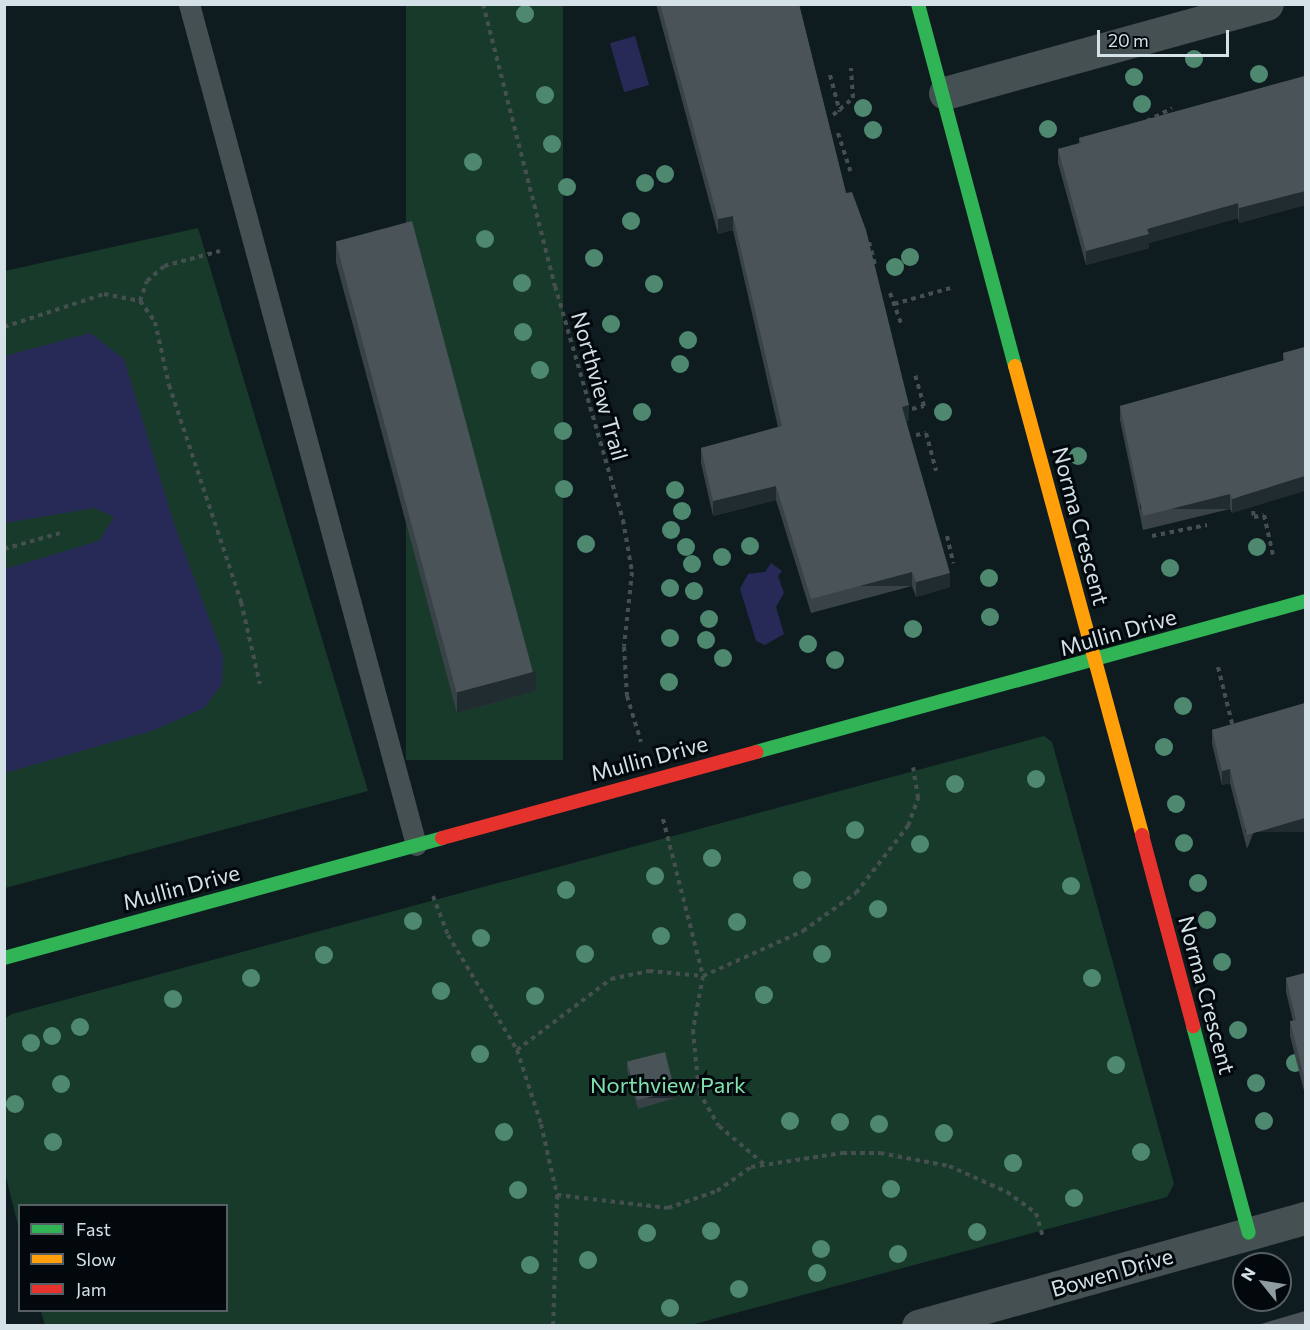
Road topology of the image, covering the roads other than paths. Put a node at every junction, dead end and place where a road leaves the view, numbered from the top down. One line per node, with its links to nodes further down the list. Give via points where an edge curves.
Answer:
1 (189, 4): 7 (lane)
2 (918, 4): 4 (street, Norma Crescent)
3 (1267, 4): 4 (street)
4 (945, 93): 6 (street, Norma Crescent)
5 (1305, 601): 6 (street, Mullin Drive)
6 (1095, 660): 7 (street, Mullin Drive); 10 (street, Norma Crescent)
7 (416, 845): 8 (street, Mullin Drive)
8 (4, 958)
9 (1305, 1218): 10 (street, Bowen Drive)
10 (1249, 1233): 11 (street, Bowen Drive)
11 (918, 1326)

